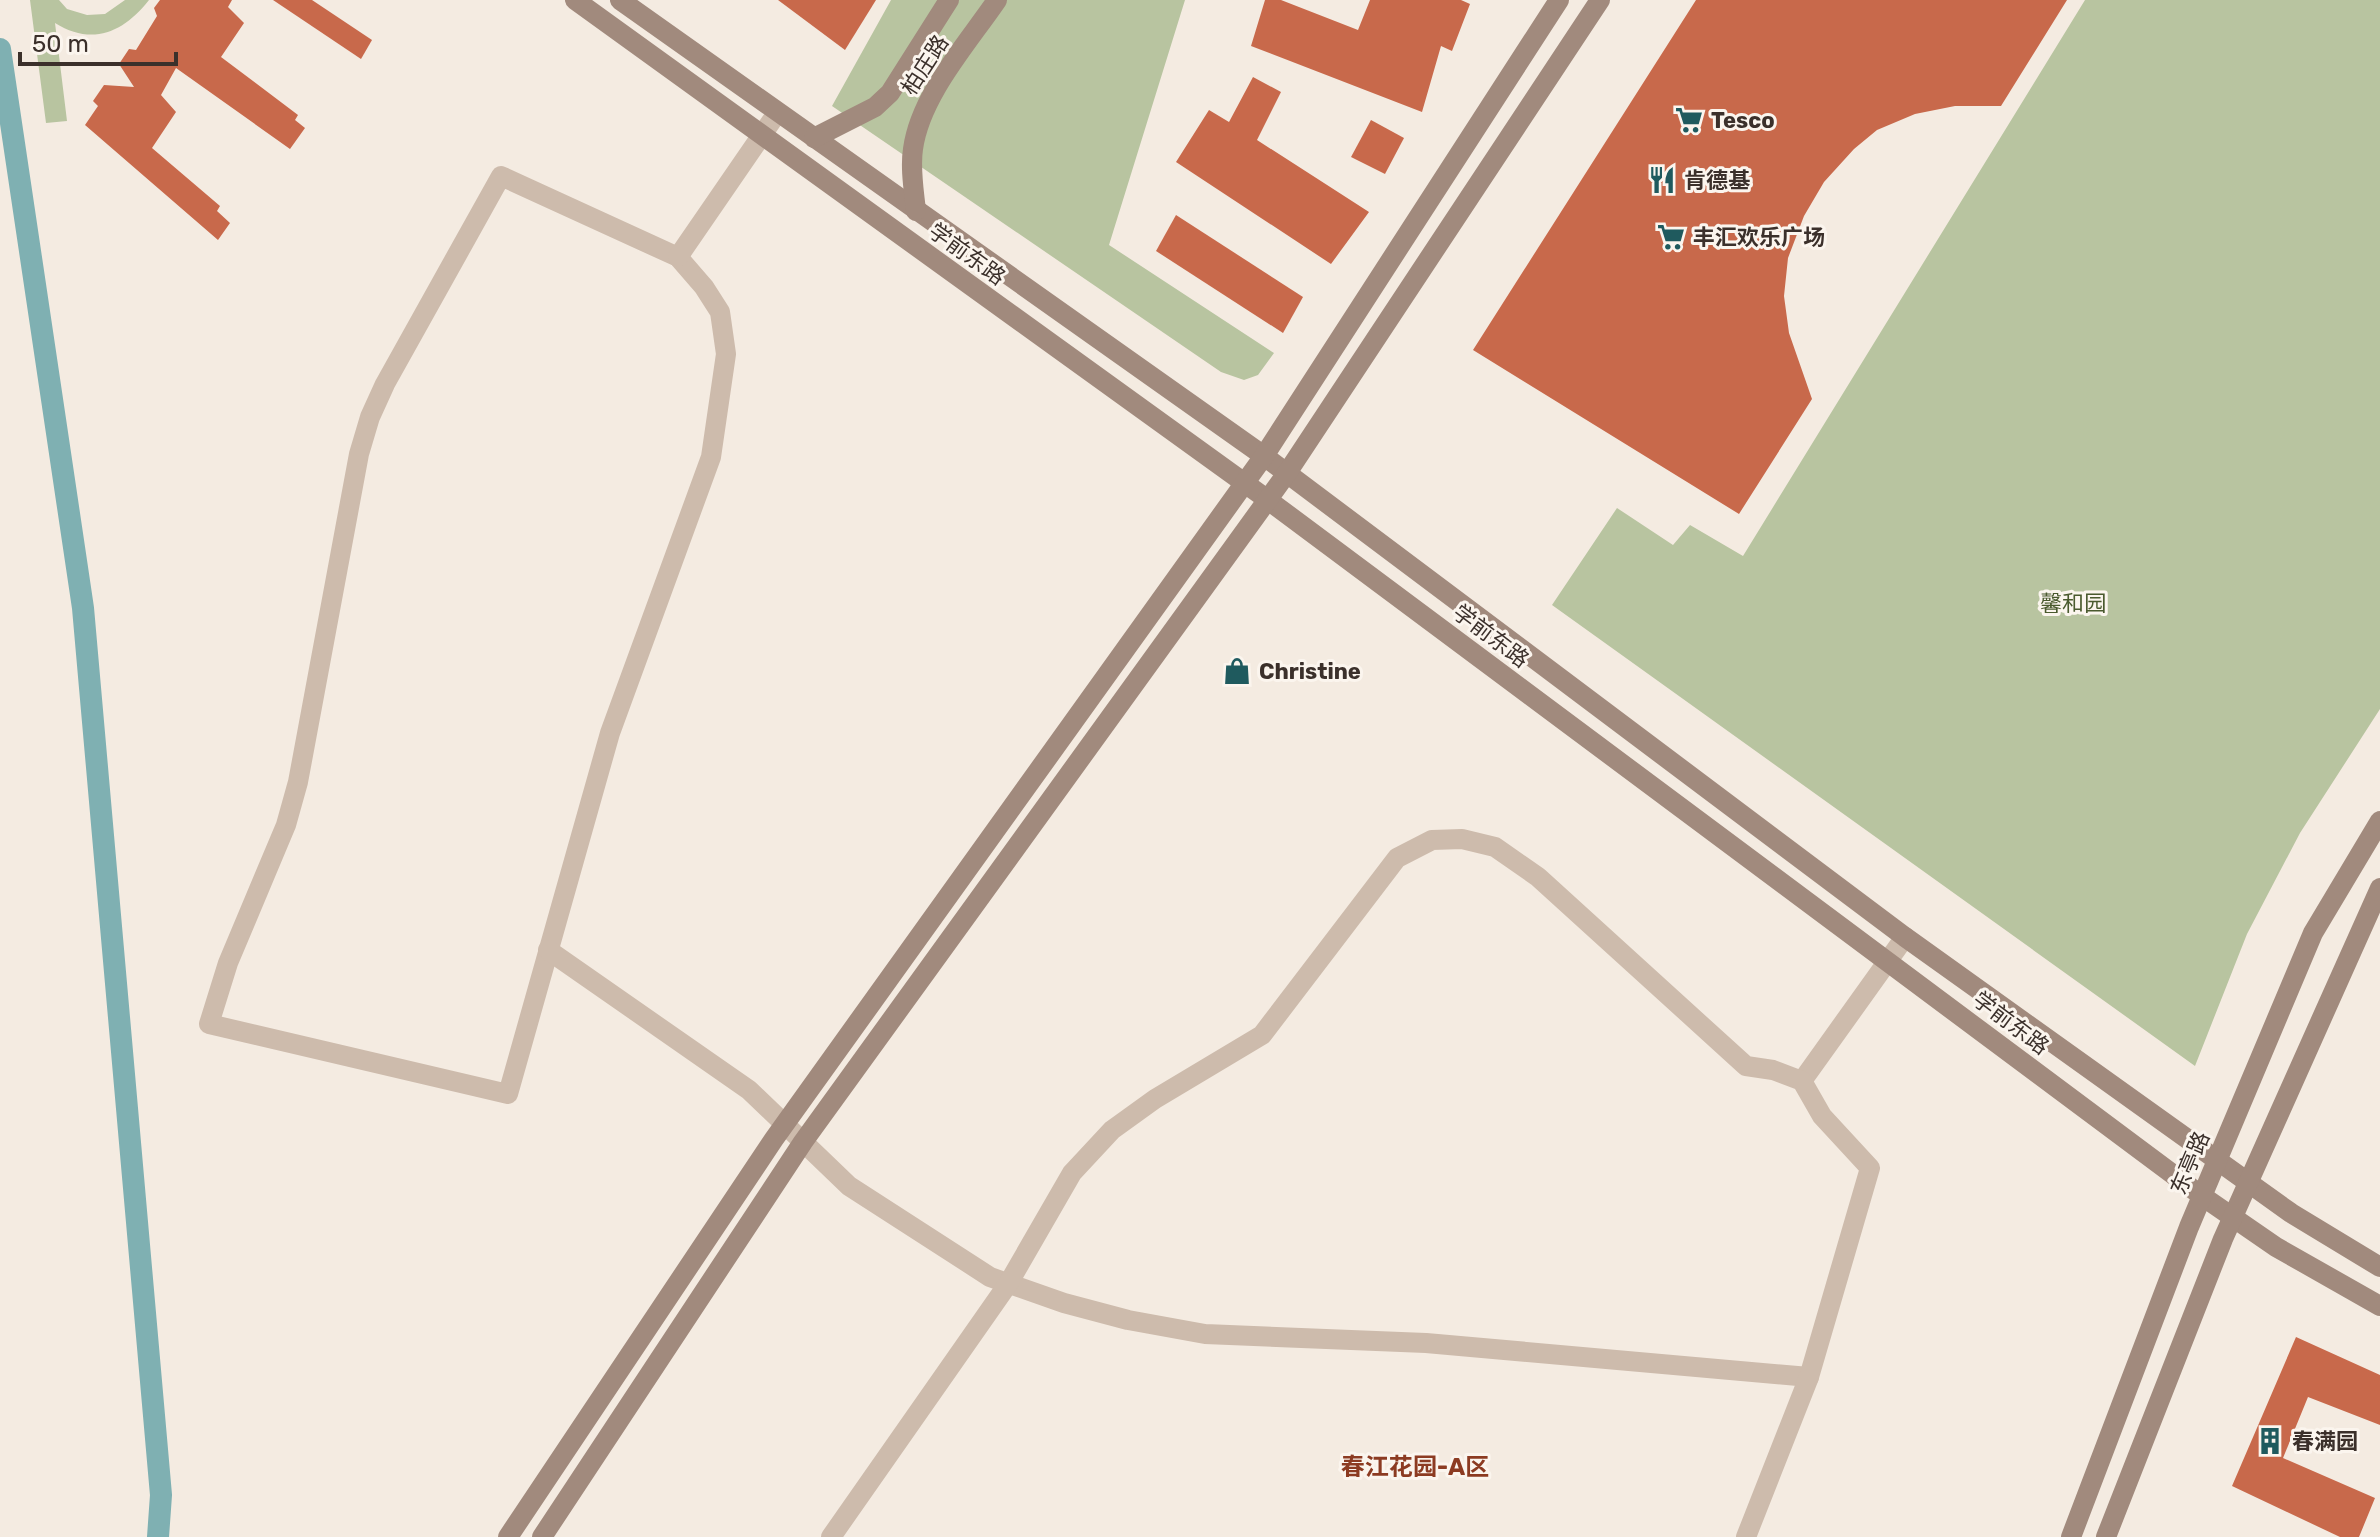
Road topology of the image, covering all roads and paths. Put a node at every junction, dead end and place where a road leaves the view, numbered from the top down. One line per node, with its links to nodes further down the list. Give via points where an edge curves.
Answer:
1 (575, 0): 8 (main road, 学前东路)
2 (620, 0): 7 (main road, 学前东路)
3 (949, 0): 9 (main road, 柏庄路, via 890,93 875,107)
4 (997, 0): 10 (main road, 柏庄路, via 917,126 912,153)
5 (1559, 0): 12 (main road)
6 (1600, 0): 13 (main road)
7 (777, 113): 8 (street); 9 (main road, 学前东路)
8 (761, 134): 11 (street); 14 (main road, 学前东路)
9 (814, 138): 10 (main road, 学前东路)
10 (916, 211): 12 (main road, 学前东路)
11 (678, 257): 19 (street, via 720,312 726,354 711,457 610,733); 19 (street, via 501,176 370,417 298,782 209,1024 508,1094)
12 (1264, 456): 13 (main road, 学前东路); 14 (main road)
13 (1287, 473): 15 (main road); 18 (main road, 学前东路)
14 (1245, 484): 15 (main road, 学前东路); 22 (main road)
15 (1268, 500): 20 (main road, 学前东路); 23 (main road)
16 (2380, 821): 24 (main road, 东亭路, via 2313,933)
17 (2380, 888): 25 (main road)
18 (1905, 937): 20 (street); 24 (main road, 学前东路)
19 (548, 950): 22 (street, via 749,1090)
20 (1889, 961): 21 (street); 26 (main road, 学前东路)
21 (1802, 1081): 29 (street, via 1746,1066 1538,877 1495,847 1462,839 1432,840 1397,858 1262,1035 1112,1130 1072,1173); 31 (street, via 1822,1116 1870,1168)
22 (785, 1125): 23 (street); 32 (main road)
23 (803, 1142): 29 (street, via 849,1186); 33 (main road)
24 (2217, 1161): 25 (main road, 学前东路); 26 (main road, 东亭路)
25 (2249, 1182): 27 (main road); 28 (main road, 学前东路)
26 (2202, 1196): 27 (main road, 学前东路); 36 (main road, 东亭路)
27 (2233, 1216): 30 (main road, 学前东路); 37 (main road)
28 (2380, 1267)
29 (1008, 1284): 31 (street, via 1128,1320 1205,1334 1426,1343); 34 (street)
30 (2380, 1306)
31 (1809, 1377): 35 (street)
32 (508, 1537)
33 (542, 1537)
34 (831, 1537)
35 (1746, 1537)
36 (2071, 1537)
37 (2106, 1537)

